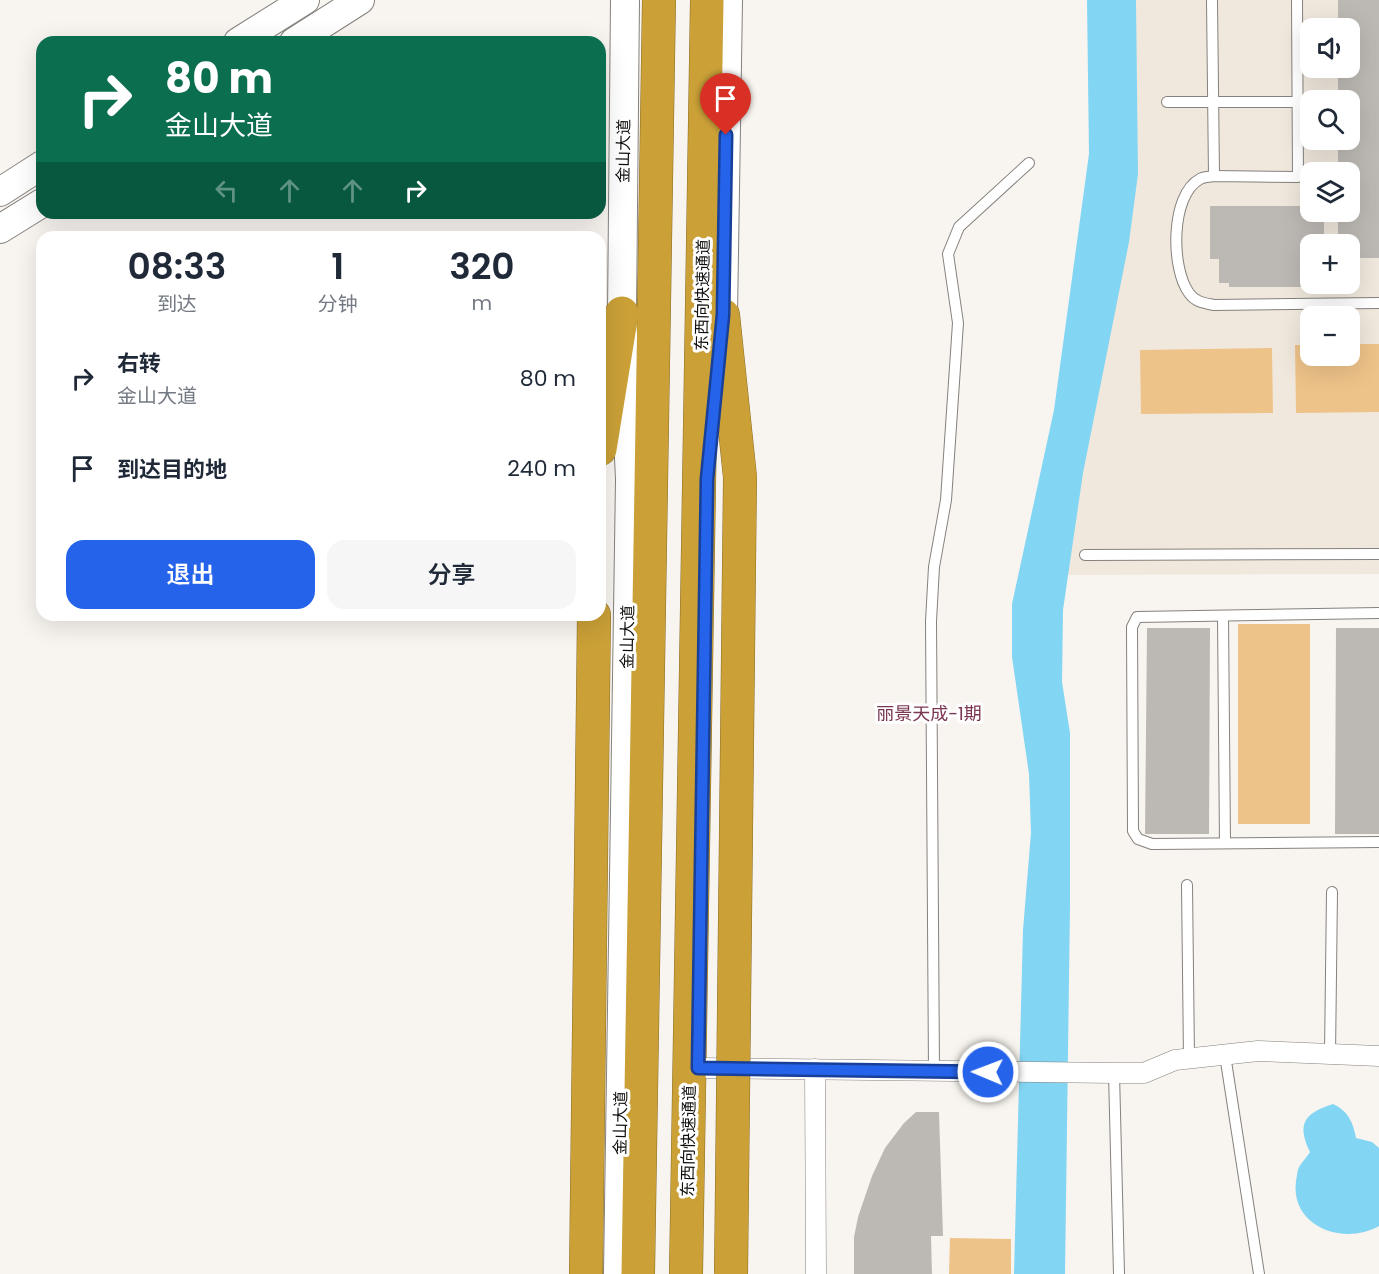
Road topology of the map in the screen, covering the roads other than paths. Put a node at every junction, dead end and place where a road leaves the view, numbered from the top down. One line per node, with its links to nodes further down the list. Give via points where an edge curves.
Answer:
1 (305, 0): 9 (main road)
2 (360, 0): 10 (main road)
3 (625, 0): 21 (main road, 金山大道)
4 (659, 0): 43 (highway)
5 (707, 0): 44 (highway, 东西向快速通道)
6 (728, 0): 22 (main road)
7 (1297, 0): 13 (lane)
8 (1212, 1): 12 (lane)
9 (248, 36)
10 (303, 36)
11 (1167, 102): 12 (lane)
12 (1213, 102): 13 (lane); 16 (lane)
13 (1298, 102): 16 (lane, via 1298,177)
14 (1029, 163): 39 (lane, via 959,227 948,254 958,323 946,500 934,567 931,621)
15 (36, 169): 17 (main road)
16 (1214, 176): 20 (lane, via 1200,178 1191,187 1176,237 1183,281 1200,303)
17 (0, 192)
18 (36, 207): 19 (main road)
19 (0, 229)
20 (1379, 303)
21 (621, 313): 23 (highway); 42 (main road, 金山大道, via 630,479)
22 (723, 315): 37 (main road, via 707,479); 46 (highway, bridge, via 740,477)
23 (606, 410)
24 (1379, 554): 25 (lane)
25 (1085, 555)
26 (1379, 613): 27 (lane)
27 (1223, 615): 30 (lane); 30 (lane, via 1137,617 1132,627 1132,802 1133,831 1138,839 1152,844)
28 (594, 621): 41 (highway)
29 (1379, 842): 30 (lane)
30 (1225, 843)
31 (1187, 885): 36 (lane)
32 (1332, 892): 34 (lane)
33 (1225, 1054): 34 (street); 36 (street); 49 (lane)
34 (1330, 1055): 35 (street)
35 (1379, 1056)
36 (1189, 1058): 40 (street, via 1175,1059 1144,1072)
37 (698, 1068): 38 (street); 45 (main road)
38 (815, 1069): 39 (street); 47 (street)
39 (934, 1071): 40 (street)
40 (1114, 1073): 48 (lane)
41 (586, 1274)
42 (618, 1274)
43 (638, 1274)
44 (686, 1274)
45 (694, 1274)
46 (730, 1274)
47 (816, 1274)
48 (1119, 1274)
49 (1259, 1274)

